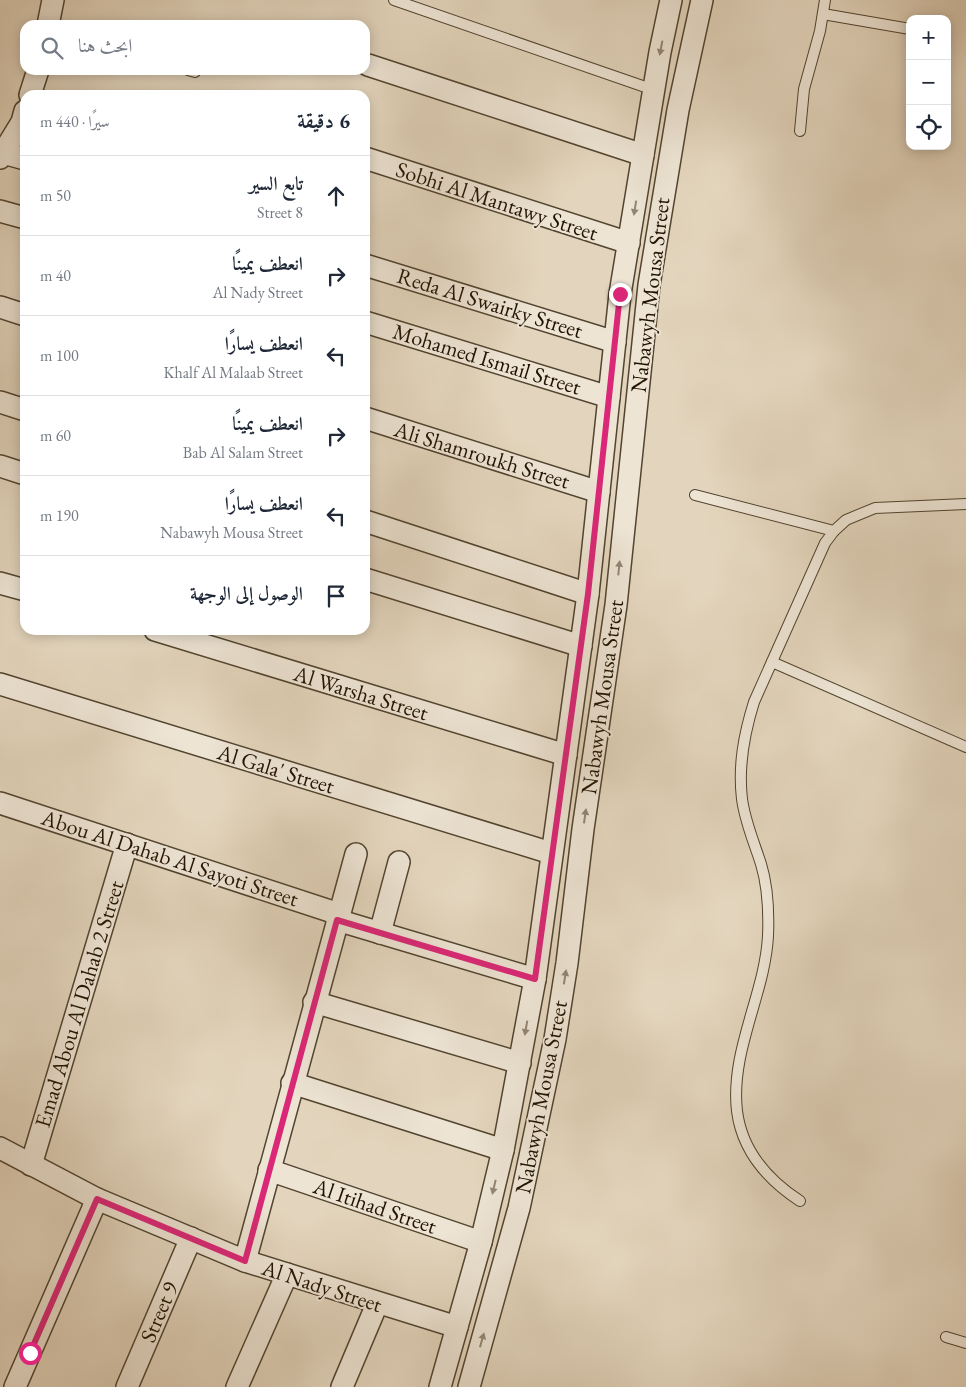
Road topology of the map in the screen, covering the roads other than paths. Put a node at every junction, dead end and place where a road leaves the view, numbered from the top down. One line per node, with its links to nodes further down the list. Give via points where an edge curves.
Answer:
1 (53, 0): 7 (street)
2 (394, 0): 12 (lane)
3 (671, 0): 12 (street, Nabawyh Mousa Street, one-way to 12)
4 (702, 0): 78 (street, Nabawyh Mousa Street, one-way to 4, via 524,1189 555,1039 616,605 649,285 678,110)
5 (824, 0): 6 (lane)
6 (823, 14): 8 (lane); 14 (lane, via 804,89)
7 (49, 20)
8 (906, 27)
9 (370, 66): 15 (street)
10 (36, 75): 11 (street)
11 (32, 90)
12 (654, 90): 15 (street, Nabawyh Mousa Street)
13 (20, 125): 16 (street)
14 (800, 131)
15 (643, 155): 21 (street, Nabawyh Mousa Street, one-way to 21)
16 (2, 156): 17 (street)
17 (20, 158)
18 (370, 160): 21 (street, Sobhi Al Mantawy Street)
19 (0, 210): 20 (street)
20 (20, 216)
21 (629, 243): 26 (street, Nabawyh Mousa Street)
22 (370, 267): 26 (street, Reda Al Swairky Street)
23 (0, 308): 24 (street)
24 (20, 314)
25 (370, 324): 27 (street, Mohamed Ismail Street)
26 (615, 342): 27 (street, Nabawyh Mousa Street)
27 (609, 397): 33 (street, Nabawyh Mousa Street)
28 (0, 402): 29 (street)
29 (20, 408)
30 (370, 420): 33 (street, Ali Shamroukh Street)
31 (0, 466): 32 (street)
32 (20, 472)
33 (599, 492): 41 (street, Nabawyh Mousa Street)
34 (695, 495): 37 (lane)
35 (966, 504): 37 (lane, via 874,508 846,520)
36 (370, 523): 41 (street)
37 (834, 531): 44 (lane, via 825,543)
38 (370, 581): 43 (street)
39 (0, 583): 40 (street)
40 (20, 589)
41 (588, 594): 43 (street, Nabawyh Mousa Street)
42 (172, 635): 47 (street, Al Warsha Street)
43 (581, 646): 47 (street, Nabawyh Mousa Street)
44 (772, 662): 46 (lane); 64 (lane, via 754,702 741,753 742,800 761,865 768,914 764,962 739,1066 737,1111 742,1134 752,1154 781,1188)
45 (0, 684): 50 (street, Al Gala' Street)
46 (966, 747)
47 (566, 755): 50 (street, Nabawyh Mousa Street)
48 (0, 803): 49 (street, Abou Al Dahab Al Sayoti Street)
49 (127, 844): 53 (street, Abou Al Dahab Al Sayoti Street); 61 (street, Emad Abou Al Dahab 2 Street)
50 (551, 853): 55 (street, Nabawyh Mousa Street)
51 (356, 854): 53 (street)
52 (399, 862): 54 (street)
53 (338, 917): 54 (street, Abou Al Dahab Al Sayoti Street); 56 (street)
54 (380, 933): 55 (street, Abou Al Dahab Al Sayoti Street)
55 (535, 979): 57 (street, Nabawyh Mousa Street, one-way to 57)
56 (314, 1002): 57 (street); 58 (street)
57 (520, 1063): 59 (street, Nabawyh Mousa Street)
58 (292, 1083): 59 (street); 62 (street)
59 (502, 1150): 66 (street, Nabawyh Mousa Street, one-way to 66)
60 (2, 1156): 61 (street, Al Nady Street)
61 (31, 1165): 63 (street, Al Nady Street)
62 (269, 1170): 66 (street, Al Itihad Street); 67 (street)
63 (97, 1199): 65 (street, Al Nady Street); 73 (street)
64 (800, 1201)
65 (191, 1238): 67 (street, Al Nady Street); 74 (street, Street 9)
66 (481, 1242): 70 (street, Nabawyh Mousa Street)
67 (245, 1261): 68 (street, Al Nady Street)
68 (287, 1274): 69 (street, Al Nady Street); 75 (street)
69 (377, 1304): 70 (street, Al Nady Street); 76 (street)
70 (457, 1327): 77 (street, Nabawyh Mousa Street)
71 (946, 1338): 72 (lane)
72 (966, 1343)
73 (15, 1387)
74 (127, 1387)
75 (237, 1387)
76 (342, 1387)
77 (440, 1387)
78 (469, 1387)

